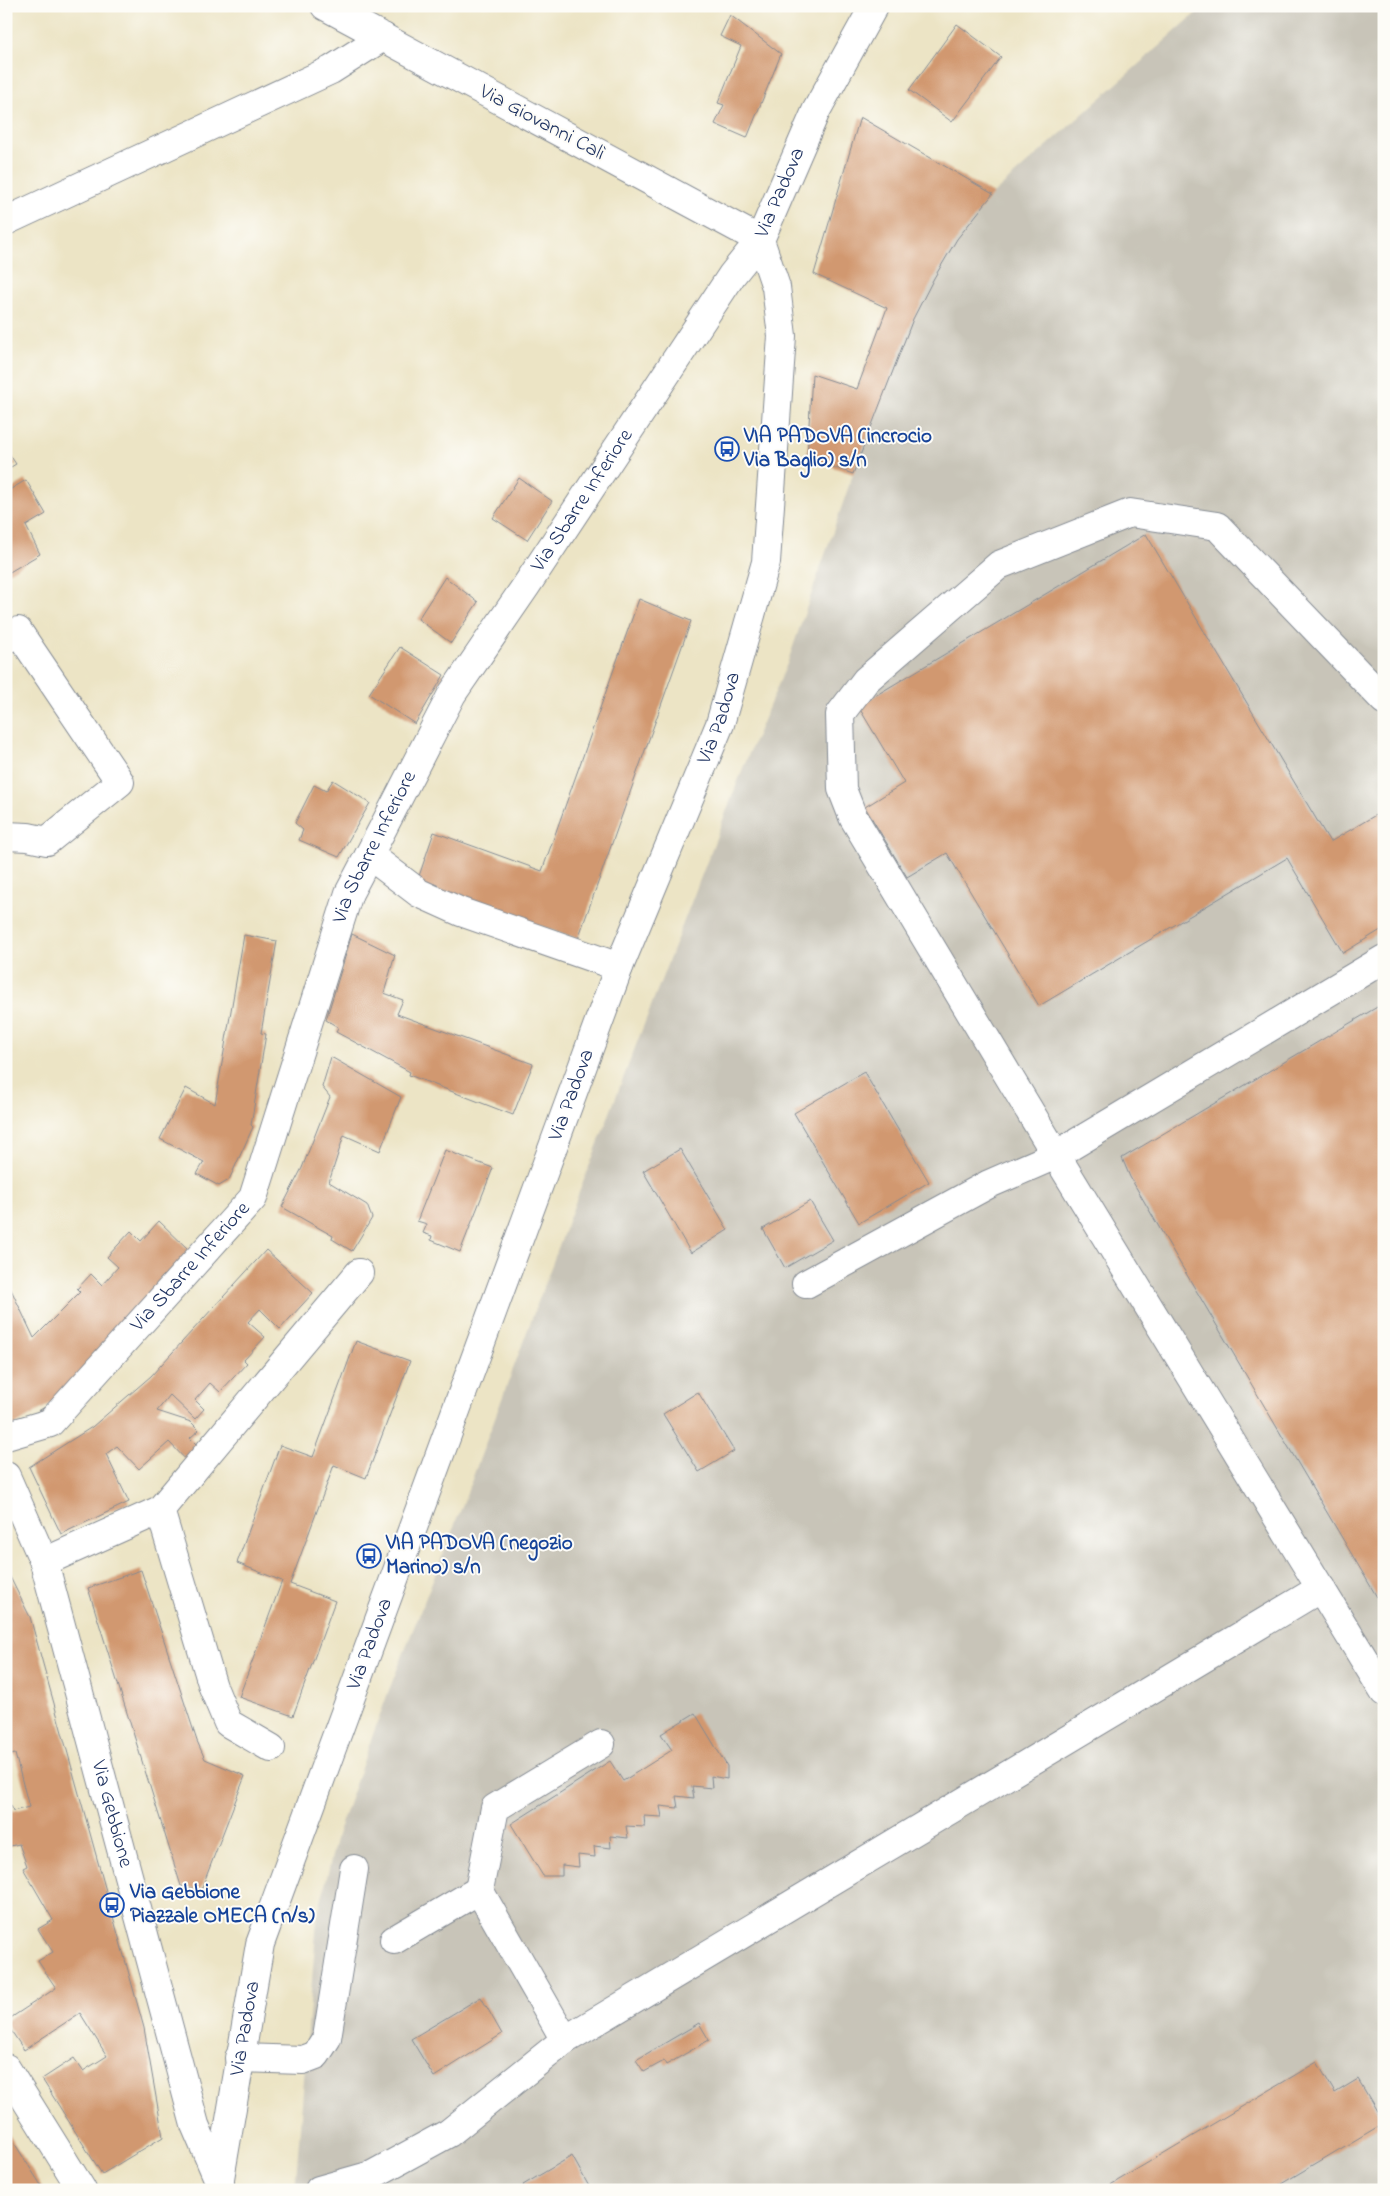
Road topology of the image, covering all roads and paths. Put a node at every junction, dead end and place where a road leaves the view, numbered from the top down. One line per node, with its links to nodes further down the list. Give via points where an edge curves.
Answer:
1 (325, 6): 3 (street, Via Giovanni Calì)
2 (874, 6): 5 (street, Via Padova, via 816,112)
3 (383, 38): 4 (street, via 331,70); 5 (street, Via Giovanni Calì)
4 (6, 221)
5 (760, 240): 9 (street, Via Sbarre Inferiore, via 732,275 452,694); 11 (street, Via Padova, via 776,287 782,336 766,562 720,724)
6 (6, 639): 8 (street, via 18,631 120,782 48,841)
7 (1384, 700): 12 (street, via 1217,526 1130,513 999,566 866,680 840,714 842,788 853,817)
8 (6, 836)
9 (368, 855): 11 (street, via 419,893 461,912); 15 (street, Via Sbarre Inferiore, via 349,893 253,1198 50,1423)
10 (1384, 959): 12 (street)
11 (619, 966): 27 (street, Via Padova, via 260,1944)
12 (1056, 1155): 14 (street, via 989,1184); 19 (street)
13 (360, 1273): 17 (street)
14 (806, 1284)
15 (6, 1436)
16 (6, 1476): 18 (street, Via Gebbione)
17 (160, 1510): 18 (street); 22 (street, via 213,1687 228,1723)
18 (44, 1562): 29 (street, Via Gebbione, via 195,2125)
19 (1321, 1588): 20 (street); 26 (street)
20 (1384, 1692)
21 (601, 1744): 24 (street, via 495,1808)
22 (271, 1748)
23 (354, 1869): 27 (street, via 327,2038 316,2054 303,2060)
24 (480, 1890): 25 (street); 26 (street)
25 (394, 1940)
26 (566, 2040): 31 (street, via 449,2133 372,2175)
27 (239, 2058): 29 (street, Via Padova)
28 (6, 2068): 30 (street)
29 (219, 2186)
30 (82, 2190)
31 (319, 2190)

